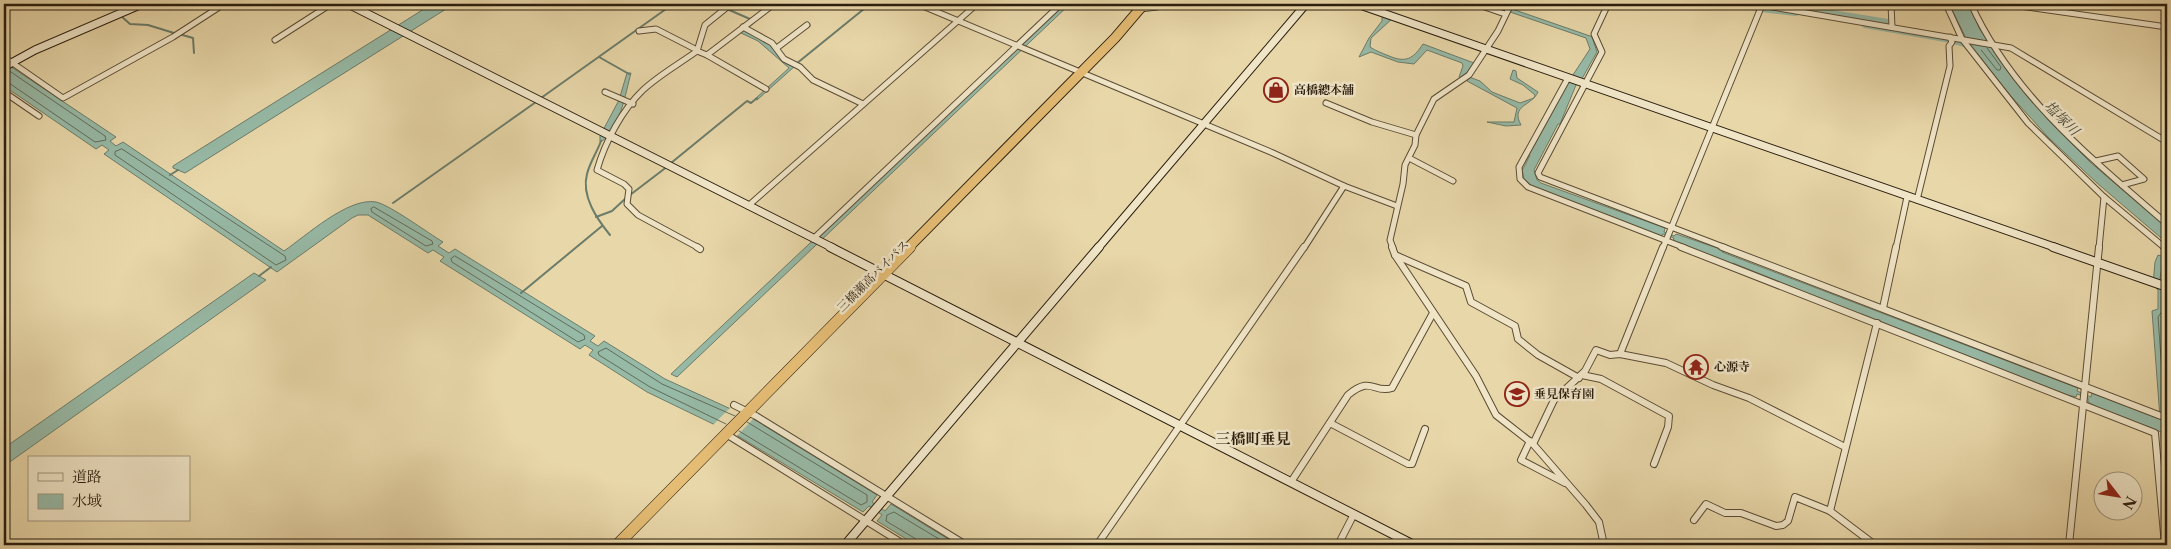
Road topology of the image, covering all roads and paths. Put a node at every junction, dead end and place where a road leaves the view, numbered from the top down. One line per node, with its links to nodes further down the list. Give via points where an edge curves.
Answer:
1 (119, 4): 24 (street)
2 (142, 4): 24 (street)
3 (224, 4): 42 (street, via 63,98)
4 (331, 4): 34 (street)
5 (348, 4): 56 (street)
6 (717, 4): 39 (street, via 726,8 705,25)
7 (774, 4): 28 (street)
8 (918, 4): 26 (street)
9 (977, 4): 26 (street)
10 (1061, 4): 36 (street)
11 (1160, 4): 22 (street, via 1157,7)
12 (1306, 4): 53 (street)
13 (1357, 4): 38 (street)
14 (1476, 4): 25 (street)
15 (1510, 4): 25 (street)
16 (1608, 4): 45 (street, via 1594,34 1602,52)
17 (1755, 4): 23 (street)
18 (1891, 4): 29 (street)
19 (1946, 4): 33 (street)
20 (1971, 4): 35 (street, via 1981,27)
21 (2006, 4): 30 (street)
22 (1141, 5): 43 (highway, 三橋瀬高バイパス)
23 (1762, 5): 29 (street); 54 (street)
24 (127, 11): 42 (street)
25 (1505, 13): 38 (street)
26 (958, 21): 36 (street); 51 (street)
27 (807, 25): 37 (street)
28 (743, 27): 37 (street); 40 (street)
29 (1892, 27): 32 (street)
30 (2167, 27)
31 (639, 31): 39 (street, via 656,29)
32 (1950, 37): 33 (street); 65 (street, via 1950,66)
33 (1962, 39): 35 (street); 64 (street, via 2028,123)
34 (275, 40)
35 (1993, 43): 57 (street, via 2011,48); 59 (street, via 2027,91)
36 (1016, 46): 43 (street); 70 (street)
37 (778, 47): 51 (street, via 784,59 800,67 813,80)
38 (1486, 49): 44 (street); 55 (street, via 1469,75 1434,99)
39 (697, 50): 40 (street); 50 (street, via 643,91)
40 (707, 55): 46 (street)
41 (4, 58): 42 (street)
42 (8, 64)
43 (1078, 71): 53 (street); 76 (highway, 三橋瀬高バイパス)
44 (1568, 78): 45 (street); 71 (street, via 1519,167 1520,179 1528,187 1551,197)
45 (1585, 84): 54 (street); 69 (street, via 1538,173 1540,177)
46 (766, 89)
47 (4, 92): 52 (street)
48 (606, 92): 50 (street)
49 (1326, 103): 55 (street)
50 (633, 104): 56 (street)
51 (864, 104): 66 (street)
52 (39, 116)
53 (1204, 126): 62 (street); 81 (street)
54 (1712, 128): 63 (street); 69 (street)
55 (1416, 135): 58 (street)
56 (610, 137): 66 (street); 72 (street, via 596,170 629,189 627,204 638,215)
57 (2167, 142)
58 (1409, 158): 60 (street); 67 (street)
59 (2096, 161): 61 (street); 61 (street, via 2118,156 2144,179)
60 (1453, 181)
61 (2122, 185): 68 (street)
62 (1344, 186): 67 (street); 89 (street, via 1292,268)
63 (1907, 196): 65 (street); 78 (street)
64 (2104, 196): 73 (street); 75 (street)
65 (1917, 200): 75 (street)
66 (748, 206): 70 (street)
67 (1397, 206): 74 (street, via 1390,240)
68 (2167, 224)
69 (1671, 228): 71 (street); 78 (street)
70 (816, 241): 76 (street)
71 (1666, 242): 80 (street); 82 (street)
72 (700, 249)
73 (2167, 250)
74 (1395, 255): 79 (street); 83 (street, via 1466,286 1471,302 1515,326 1518,339 1538,355)
75 (2096, 264): 77 (street); 84 (street)
76 (880, 273): 81 (street); 86 (highway, 三橋瀬高バイパス)
77 (2167, 287)
78 (1882, 308): 84 (street)
79 (1433, 313): 88 (street, via 1392,388 1386,390 1370,384 1359,385 1348,395); 92 (street, via 1476,376 1496,415)
80 (1876, 324): 85 (street); 93 (street)
81 (1018, 342): 89 (street); 97 (street)
82 (1620, 354): 83 (street, via 1610,355 1596,350); 93 (street, via 1666,363 1749,398)
83 (1580, 376): 92 (street, via 1554,400); 94 (street, via 1601,379 1669,416 1668,428)
84 (2085, 388): 85 (street); 87 (street)
85 (2084, 404): 112 (street); 113 (street, via 2155,433)
86 (742, 410): 91 (highway, 三橋瀬高バイパス); 97 (street)
87 (2161, 416)
88 (1330, 423): 90 (street, via 1408,464 1412,464); 95 (street)
89 (1180, 425): 95 (street); 107 (street)
90 (1425, 429)
91 (725, 432): 100 (street); 102 (highway, 三橋瀬高バイパス); 103 (highway, 三橋瀬高バイパス)
92 (1532, 443): 96 (street); 96 (street, via 1521,460)
93 (1845, 447): 98 (street)
94 (1654, 464)
95 (1291, 482): 99 (street)
96 (1569, 485): 110 (street, via 1599,522)
97 (884, 499): 100 (street); 106 (street)
98 (1830, 511): 101 (street, via 1795,496 1788,521 1783,525 1769,525 1741,513 1725,513 1706,504); 111 (street)
99 (1354, 514): 108 (street); 109 (street)
100 (869, 517): 104 (street); 105 (street)
101 (1694, 520)
102 (608, 545)
103 (616, 545)
104 (845, 545)
105 (904, 545)
106 (966, 545)
107 (1097, 545)
108 (1338, 545)
109 (1414, 545)
110 (1604, 545)
111 (1875, 545)
112 (2069, 545)
113 (2165, 545)

